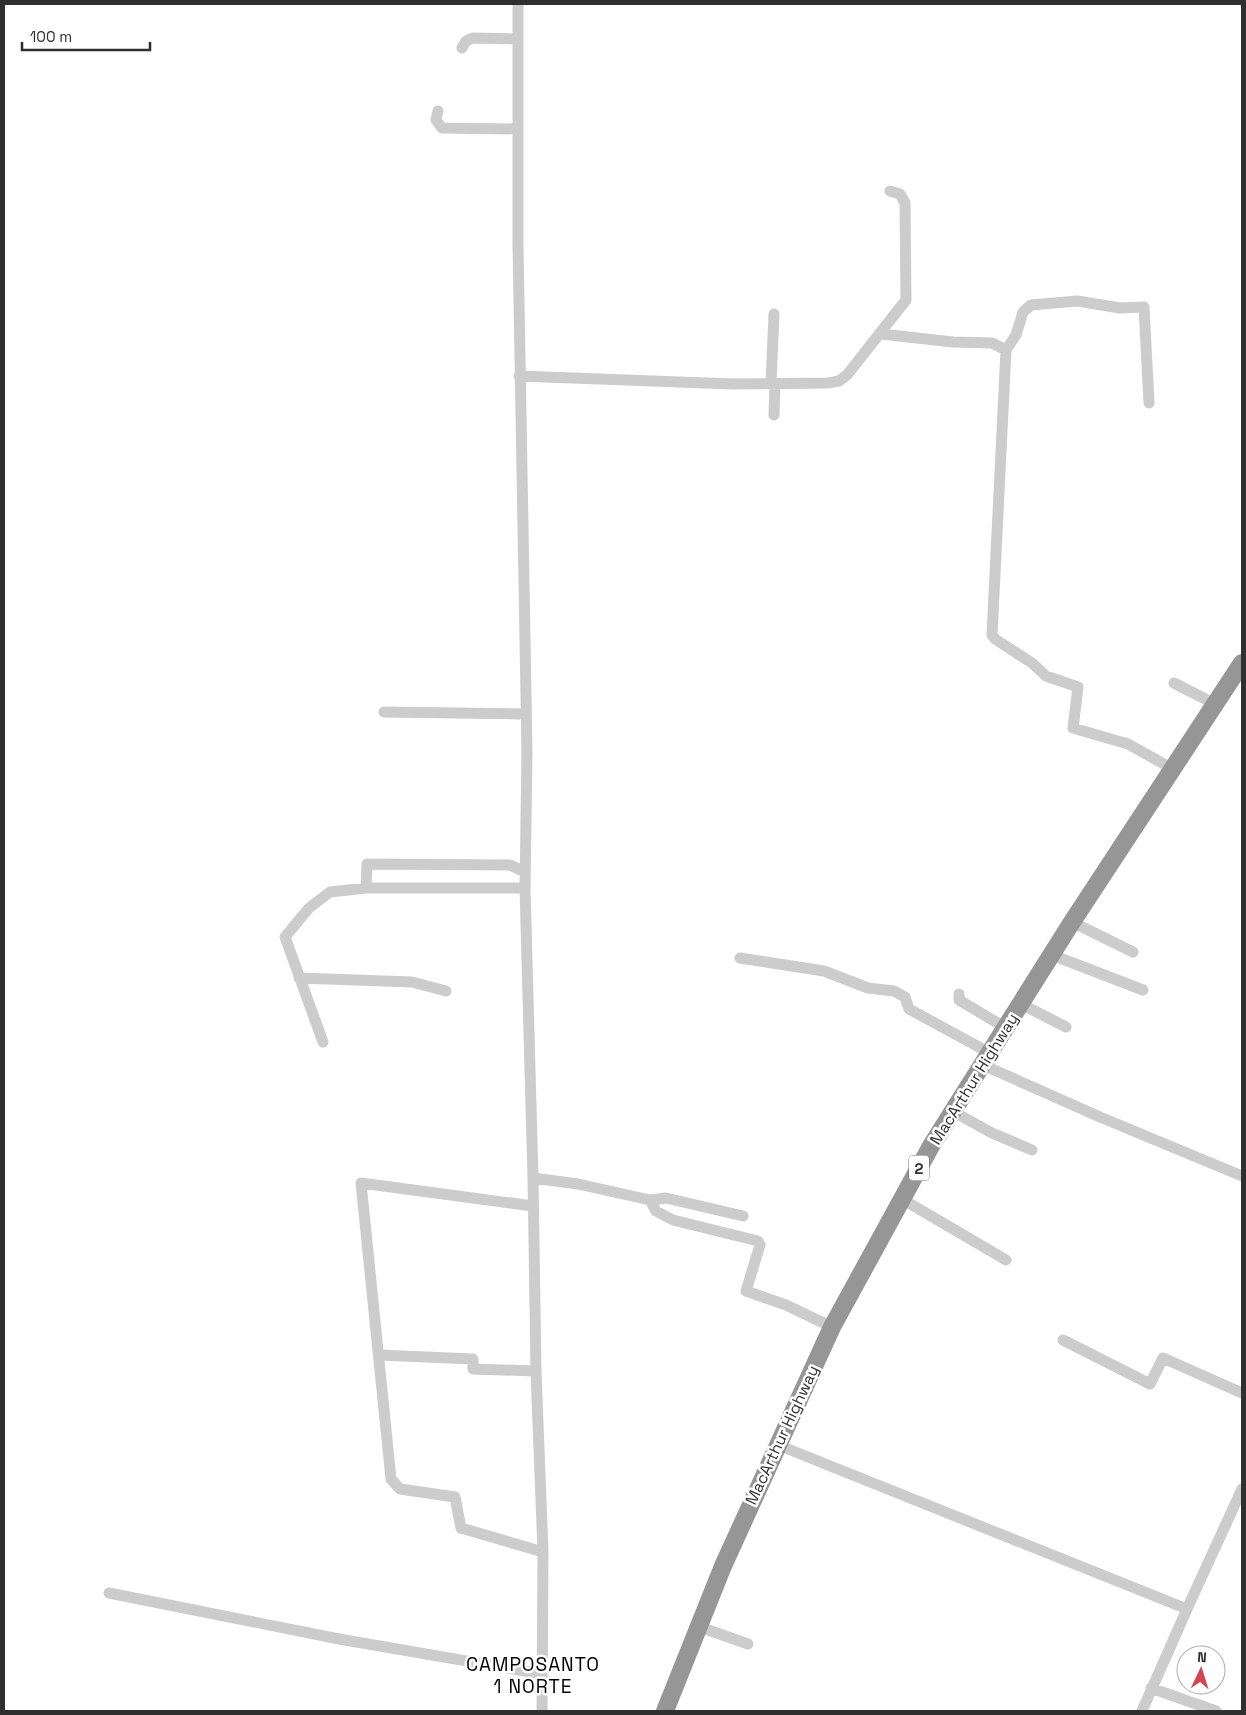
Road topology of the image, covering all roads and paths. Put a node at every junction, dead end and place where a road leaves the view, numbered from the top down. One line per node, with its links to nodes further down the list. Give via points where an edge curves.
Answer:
1 (518, 4): 2 (street)
2 (518, 39): 3 (street, via 473,38); 5 (street)
3 (462, 48)
4 (438, 110): 5 (street, via 436,120 442,128)
5 (518, 129): 10 (street)
6 (890, 191): 8 (street, via 900,194 906,203 908,296)
7 (774, 314): 11 (street)
8 (881, 334): 9 (street, via 992,343); 11 (street, via 839,381)
9 (1006, 350): 12 (street, via 1016,335 1023,312 1031,305 1078,301 1120,308 1144,307); 19 (street, via 992,635 1046,676 1078,687 1074,728 1128,744)
10 (519, 376): 11 (street); 18 (street)
11 (773, 383): 13 (street)
12 (1149, 403)
13 (774, 415)
14 (1242, 663): 16 (highway, MacArthur Highway / 2)
15 (1174, 683): 16 (street)
16 (1215, 704): 19 (highway, MacArthur Highway / 2)
17 (384, 712): 18 (street)
18 (525, 714): 20 (street)
19 (1173, 769): 23 (highway, MacArthur Highway / 2)
20 (525, 872): 21 (street, via 510,865 367,864); 22 (street)
21 (366, 888): 22 (street); 27 (street, via 330,892 309,908 285,937)
22 (525, 888): 39 (street)
23 (1072, 922): 24 (street); 25 (highway, MacArthur Highway / 2)
24 (1133, 952)
25 (1052, 956): 28 (street); 31 (highway, MacArthur Highway / 2)
26 (740, 958): 35 (street, via 824,971 868,988 900,993 909,1009)
27 (299, 978): 29 (street, via 412,982); 34 (street)
28 (1143, 990)
29 (446, 991)
30 (959, 994): 33 (street, via 959,1000)
31 (1021, 1004): 32 (street); 33 (highway, MacArthur Highway / 2)
32 (1066, 1027)
33 (1006, 1028): 35 (highway, MacArthur Highway / 2)
34 (323, 1042)
35 (986, 1059): 36 (highway, MacArthur Highway / 2); 38 (street, via 1100,1117)
36 (954, 1112): 37 (street); 40 (highway, MacArthur Highway / 2)
37 (1032, 1150)
38 (1242, 1176)
39 (534, 1178): 41 (street); 42 (street)
40 (902, 1199): 44 (street); 45 (highway, MacArthur Highway / 2)
41 (650, 1200): 43 (street, via 666,1198); 45 (street, via 656,1210 667,1217 758,1241 760,1245 746,1291 786,1305)
42 (533, 1206): 47 (street, via 362,1183); 48 (street)
43 (743, 1216)
44 (1006, 1260)
45 (832, 1328): 50 (highway, MacArthur Highway / 2)
46 (1063, 1340): 49 (street, via 1150,1384 1163,1358)
47 (379, 1355): 48 (street, via 473,1359 473,1368); 52 (street, via 391,1479 400,1489 455,1497 461,1528)
48 (536, 1371): 52 (street)
49 (1242, 1393)
50 (778, 1446): 54 (street); 55 (highway, MacArthur Highway / 2)
51 (1242, 1489): 54 (street)
52 (543, 1552): 57 (street)
53 (109, 1593): 57 (street, via 339,1639)
54 (1188, 1609): 58 (street)
55 (697, 1626): 56 (street); 60 (highway, MacArthur Highway / 2)
56 (748, 1644)
57 (542, 1674): 59 (street)
58 (1151, 1688): 61 (street); 62 (street)
59 (542, 1711)
60 (665, 1711)
61 (1142, 1711)
62 (1216, 1711)

